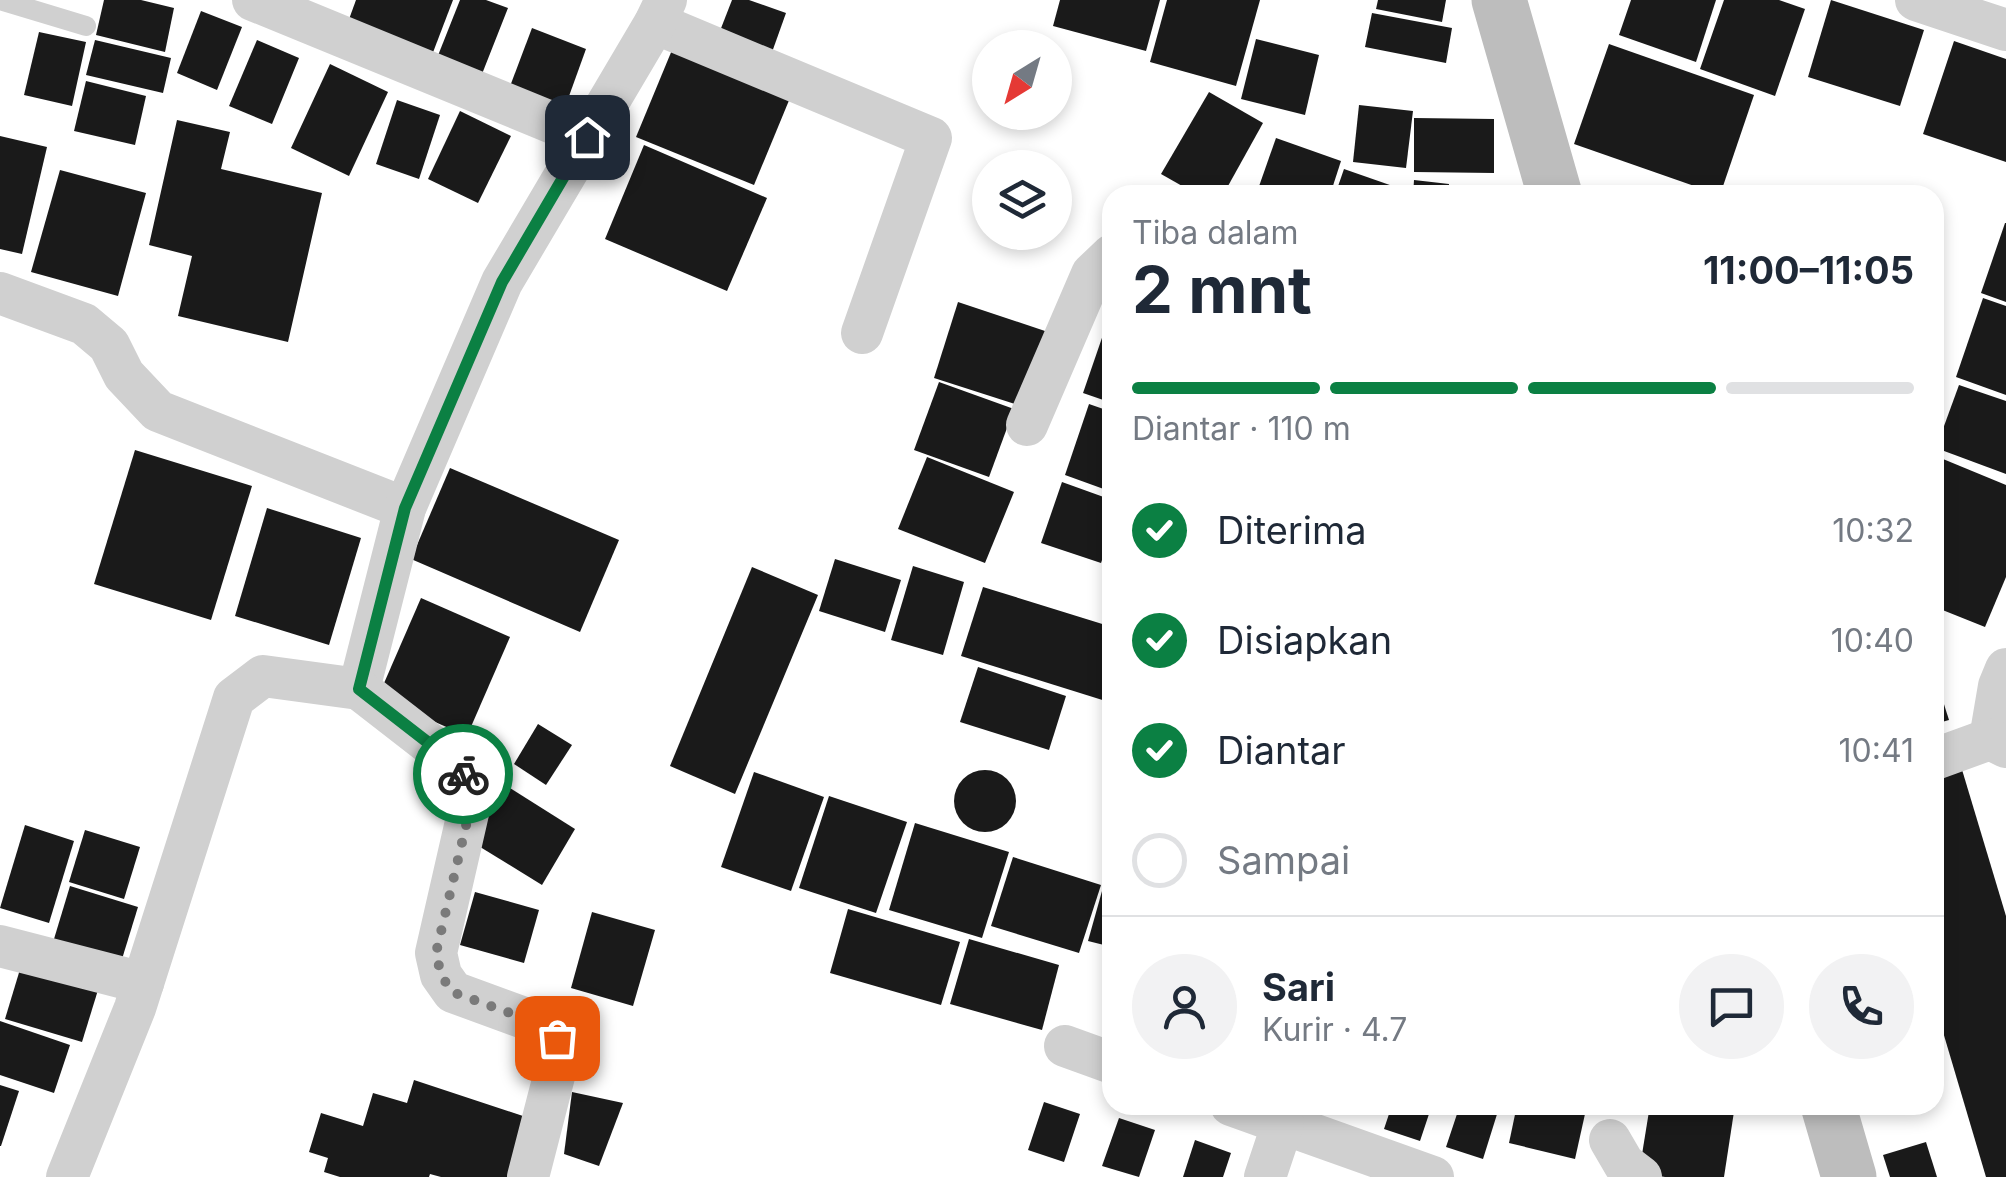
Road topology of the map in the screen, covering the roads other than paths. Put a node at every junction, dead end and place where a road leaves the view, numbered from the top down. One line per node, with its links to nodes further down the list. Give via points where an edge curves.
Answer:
1 (0, 0): 6 (lane)
2 (253, 0): 8 (street)
3 (1499, 0): 9 (main road)
4 (1916, 0): 7 (street)
5 (660, 11): 8 (street); 12 (street, via 931,138)
6 (86, 26)
7 (2006, 30)
8 (587, 137): 14 (street, via 502,282)
9 (1552, 185)
10 (1102, 264): 13 (street, via 1092,274)
11 (0, 293): 14 (street, via 84,324 109,345 124,374 158,411)
12 (862, 333)
13 (1027, 425)
14 (405, 508): 16 (street)
15 (2006, 669): 17 (street, via 1999,686)
16 (359, 689): 20 (street, via 264,676 234,698); 28 (street, via 468,780 472,800 436,953 452,992 546,1026 557,1038 560,1053)
17 (1998, 743): 18 (street)
18 (1944, 757)
19 (0, 946): 20 (street)
20 (143, 983): 27 (street)
21 (1065, 1046): 22 (street)
22 (1102, 1059)
23 (1258, 1115): 25 (street)
24 (1831, 1115): 32 (main road)
25 (1283, 1124): 29 (street); 30 (street)
26 (1610, 1140): 31 (street)
27 (67, 1177)
28 (528, 1177)
29 (1265, 1177)
30 (1433, 1177)
31 (1641, 1177)
32 (1849, 1177)

